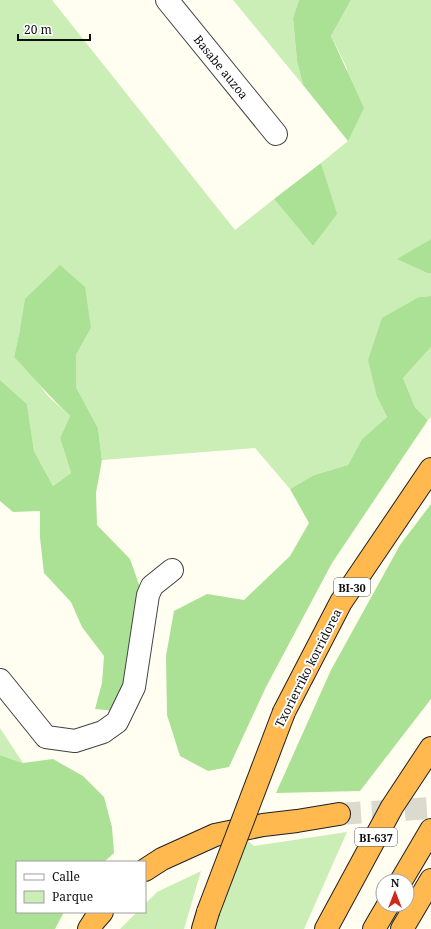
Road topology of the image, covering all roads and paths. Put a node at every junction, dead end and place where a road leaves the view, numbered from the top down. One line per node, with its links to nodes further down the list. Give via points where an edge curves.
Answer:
1 (167, 0): 2 (street, Basabe auzoa)
2 (276, 134)
3 (431, 469): 14 (highway, Txorierriko korridorea / BI-30, bridge, via 342,602 284,712)
4 (172, 570): 5 (street, via 152,586 148,594 134,687 117,722 103,732 75,741 46,737)
5 (0, 680)
6 (431, 748): 16 (highway, BI-637, via 392,807)
7 (339, 814): 9 (highway, via 215,835 162,859)
8 (431, 830): 10 (highway)
9 (146, 869)
10 (406, 873)
11 (431, 880): 18 (highway)
12 (101, 913): 15 (highway)
13 (383, 913): 17 (highway)
14 (205, 921)
15 (89, 929)
16 (326, 929)
17 (374, 929)
18 (402, 929)

